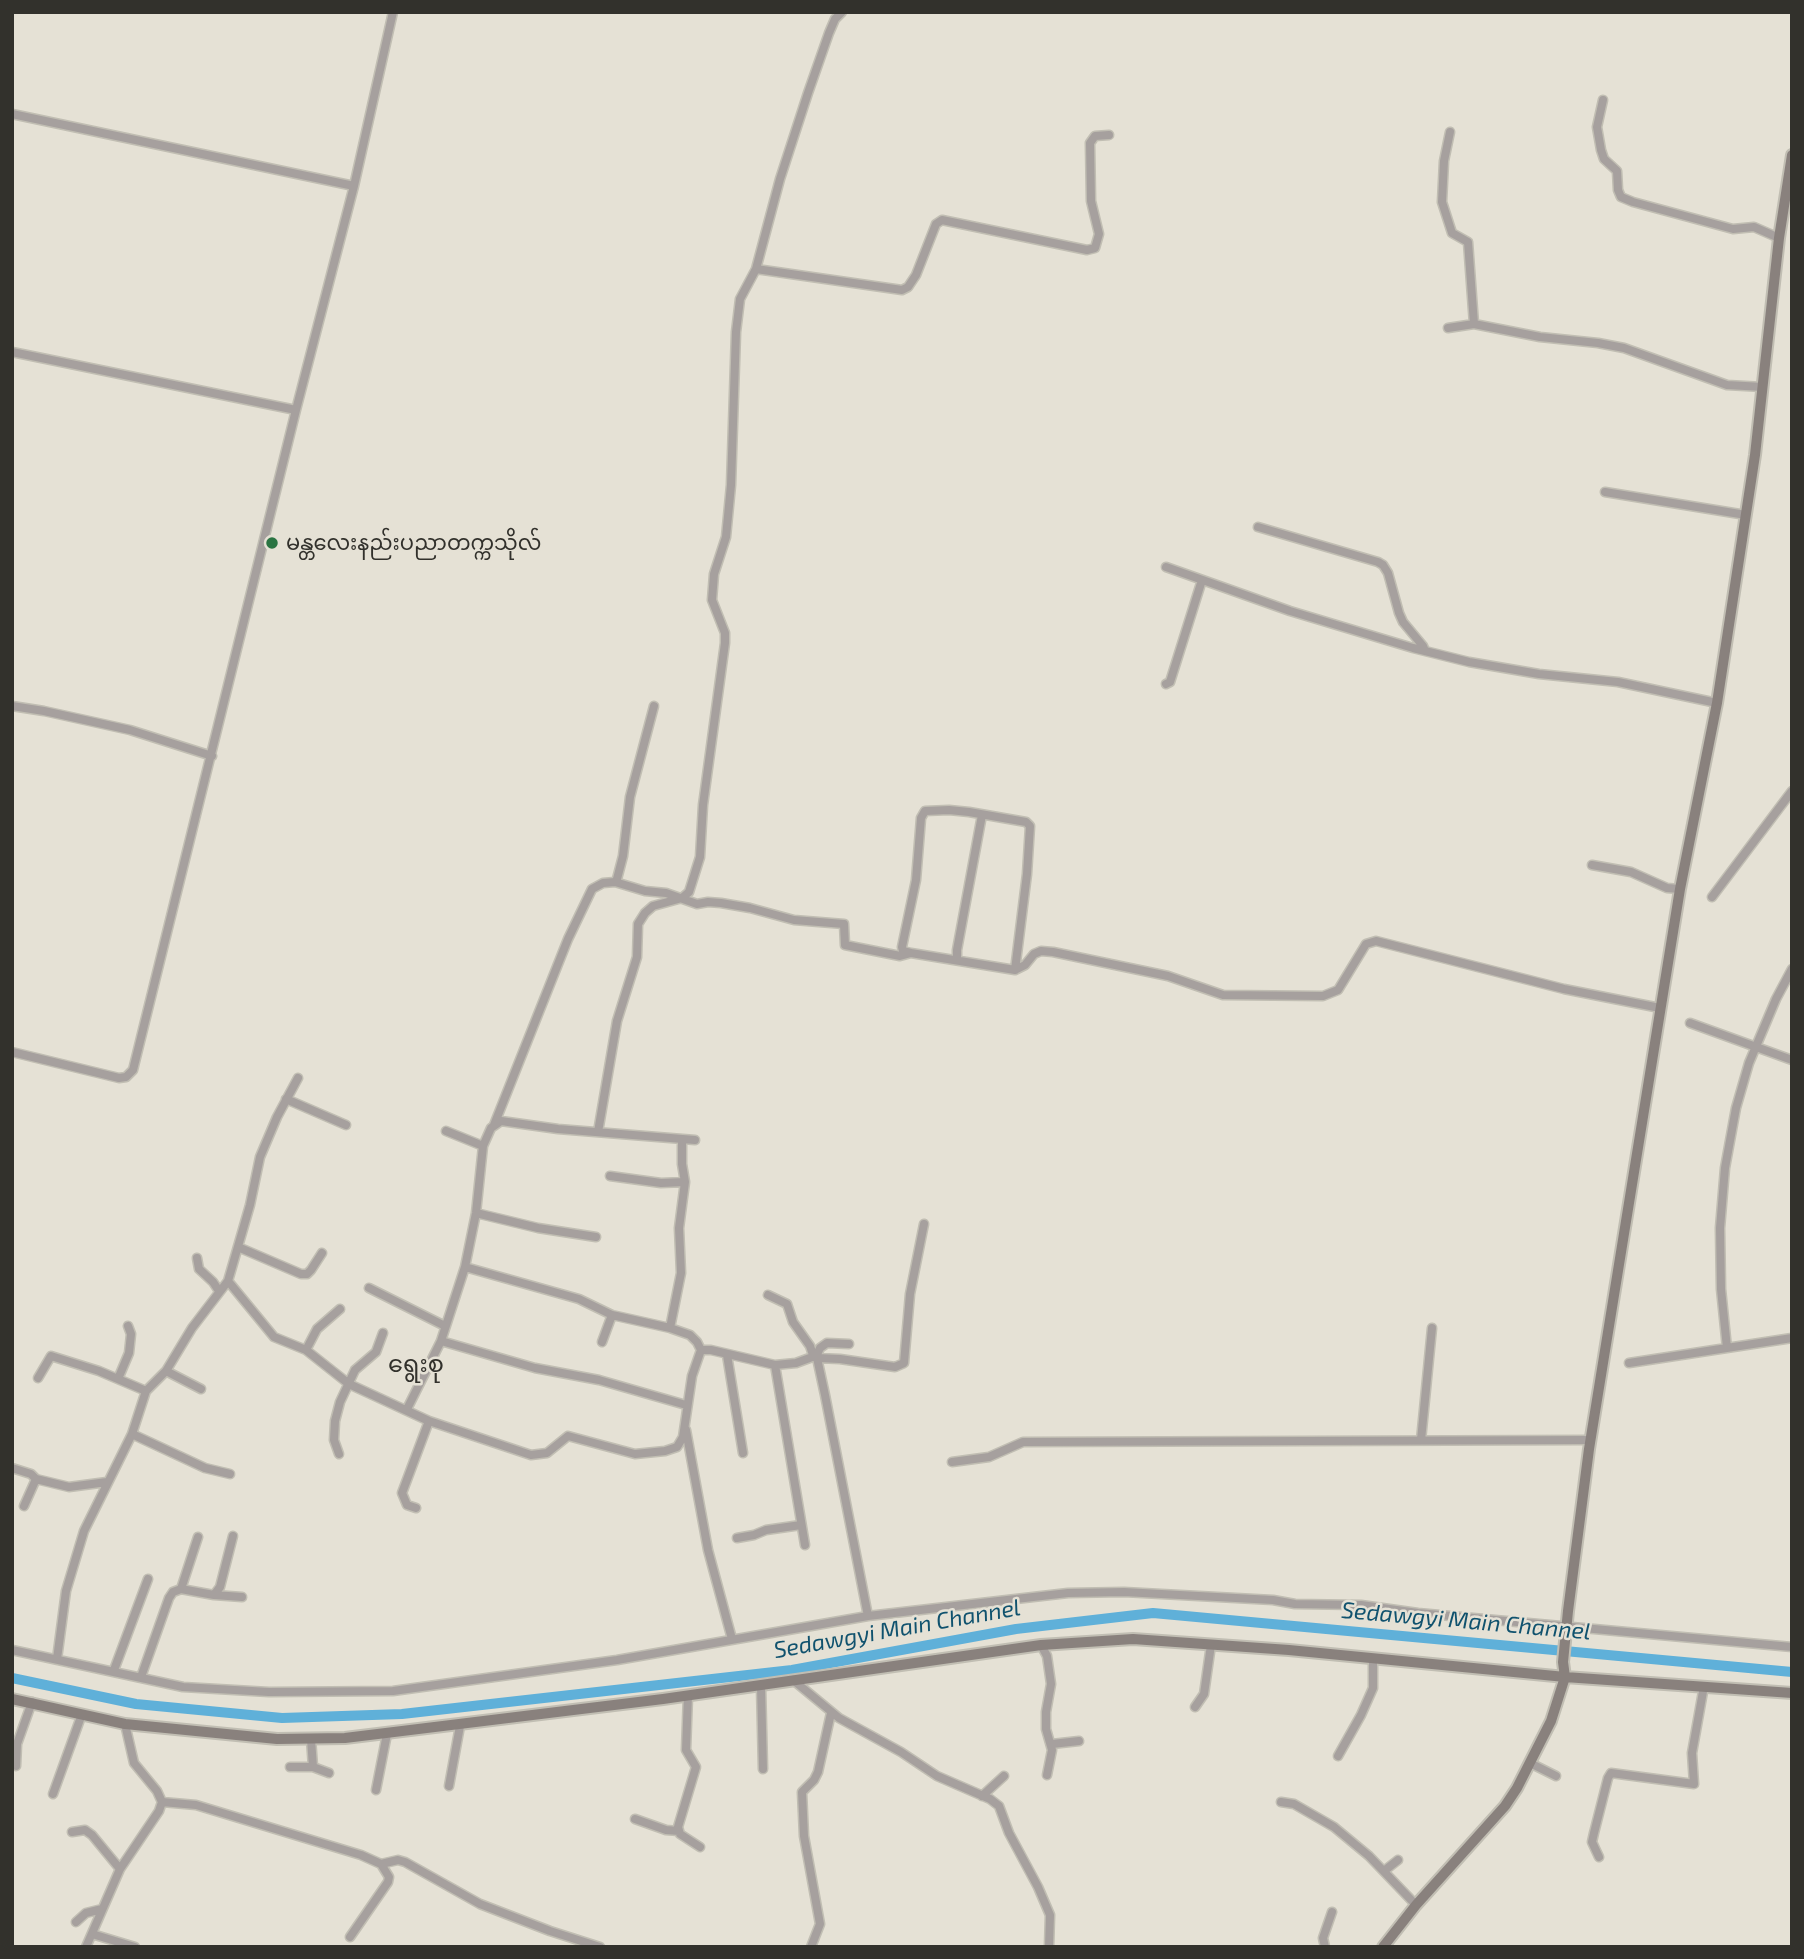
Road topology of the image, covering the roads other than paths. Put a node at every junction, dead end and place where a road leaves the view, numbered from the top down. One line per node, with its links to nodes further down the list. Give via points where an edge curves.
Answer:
1 (393, 12): 8 (street)
2 (842, 12): 10 (street, via 832,26 808,93)
3 (1602, 100): 9 (street, via 1597,127 1601,150 1616,171 1622,197 1733,229 1754,227)
4 (12, 114): 8 (street)
5 (1450, 132): 11 (street, via 1442,202 1452,233 1468,242)
6 (1110, 135): 10 (street, via 1095,136 1090,143 1091,201 1099,234 1095,248 942,220 936,224 916,275 902,290)
7 (1792, 155): 9 (street)
8 (354, 186): 15 (street)
9 (1779, 238): 14 (street)
10 (756, 269): 33 (street, via 740,299 736,332 731,485 726,537 714,574 712,600 725,633 700,857 692,887)
11 (1474, 324): 12 (street); 14 (street, via 1624,348 1727,385)
12 (1448, 328)
13 (12, 352): 15 (street)
14 (1763, 387): 17 (street)
15 (296, 410): 26 (street)
16 (1605, 492): 17 (street)
17 (1746, 515): 23 (street)
18 (1258, 527): 21 (street, via 1383,565 1403,622)
19 (1166, 567): 20 (street)
20 (1202, 580): 21 (street); 22 (street)
21 (1425, 651): 23 (street, via 1539,674 1618,682)
22 (1166, 684)
23 (1717, 704): 31 (street)
24 (12, 706): 26 (street, via 130,730)
25 (654, 706): 30 (street, via 630,797)
26 (212, 756): 40 (street, via 133,1070 119,1078)
27 (1792, 791): 32 (street)
28 (982, 816): 34 (street, via 949,810 923,814 902,947); 35 (street); 36 (street, via 1030,826)
29 (1592, 865): 31 (street, via 1631,872)
30 (615, 882): 33 (street); 45 (street, via 592,888)
31 (1680, 889): 38 (street)
32 (1712, 897)
33 (682, 898): 34 (street, via 844,925 845,944 900,956); 47 (street, via 653,906 638,924 637,957 617,1021)
34 (911, 953): 35 (street)
35 (957, 959): 36 (street)
36 (1015, 970): 38 (street, via 1034,954 1053,952 1168,976 1223,995 1323,996 1338,989 1366,944 1376,941 1564,989)
37 (1792, 970): 75 (street, via 1749,1063 1725,1168 1720,1228)
38 (1660, 1008): 94 (street)
39 (1690, 1023): 41 (street)
40 (12, 1052)
41 (1792, 1060)
42 (298, 1078): 43 (street)
43 (286, 1099): 44 (street); 56 (street, via 260,1157)
44 (346, 1125)
45 (494, 1125): 47 (street, via 501,1121); 50 (street)
46 (446, 1131): 50 (street)
47 (598, 1132): 48 (street)
48 (682, 1139): 49 (street); 52 (street)
49 (695, 1140)
50 (483, 1146): 53 (street)
51 (610, 1176): 52 (street)
52 (685, 1182): 68 (street, via 679,1228 681,1273)
53 (476, 1213): 55 (street); 59 (street)
54 (924, 1224): 79 (street, via 910,1294 904,1363 895,1367)
55 (596, 1237)
56 (238, 1247): 57 (street, via 301,1274 307,1274); 60 (street)
57 (323, 1253)
58 (197, 1258): 62 (street, via 199,1269)
59 (465, 1267): 65 (street, via 579,1299); 67 (street)
60 (228, 1282): 62 (street); 76 (street, via 274,1337)
61 (369, 1288): 67 (street)
62 (219, 1291): 82 (street)
63 (768, 1295): 79 (street, via 787,1304)
64 (340, 1309): 76 (street, via 317,1329)
65 (612, 1315): 68 (street); 73 (street)
66 (128, 1326): 84 (street, via 129,1353)
67 (445, 1326): 72 (street)
68 (670, 1328): 77 (street, via 690,1335)
69 (1432, 1328): 93 (street)
70 (383, 1333): 85 (street, via 376,1352 355,1370)
71 (1792, 1338): 75 (street)
72 (441, 1341): 88 (street); 89 (street)
73 (602, 1342)
74 (849, 1344): 79 (street, via 827,1343)
75 (1727, 1348): 80 (street)
76 (306, 1350): 85 (street)
77 (702, 1350): 78 (street); 88 (street)
78 (727, 1355): 81 (street); 95 (street)
79 (815, 1357): 81 (street); 113 (street)
80 (1629, 1363)
81 (775, 1365): 104 (street)
82 (166, 1371): 86 (street); 87 (street)
83 (38, 1378): 84 (street, via 51,1356)
84 (118, 1379): 87 (street)
85 (349, 1384): 89 (street); 96 (street, via 335,1421)
86 (201, 1389)
87 (146, 1391): 92 (street)
88 (686, 1405): 91 (street)
89 (407, 1409): 90 (street)
90 (429, 1421): 91 (street, via 531,1455 547,1453 568,1436 635,1454 665,1451 681,1443); 103 (street, via 402,1493 407,1505)
91 (685, 1427): 115 (street, via 708,1550)
92 (132, 1434): 99 (street, via 205,1468); 101 (street)
93 (1421, 1440): 94 (street); 97 (street, via 1023,1442 989,1457)
94 (1591, 1440): 114 (street)
95 (743, 1453)
96 (339, 1454)
97 (952, 1462)
98 (12, 1468): 100 (street)
99 (230, 1474)
100 (36, 1479): 101 (street, via 69,1487); 102 (street)
101 (107, 1482): 120 (street, via 84,1531 66,1591)
102 (24, 1506)
103 (416, 1508)
104 (801, 1525): 107 (street); 108 (street)
105 (233, 1536): 111 (street)
106 (198, 1537): 110 (street)
107 (737, 1538)
108 (805, 1545)
109 (148, 1579): 122 (street)
110 (181, 1589): 111 (street); 123 (street, via 169,1598)
111 (214, 1595): 112 (street)
112 (242, 1597)
113 (868, 1616): 114 (street, via 1068,1593 1124,1592 1361,1605); 115 (street)
114 (1566, 1630): 118 (street); 124 (street)
115 (732, 1639): 123 (street, via 393,1692 208,1689)
116 (1041, 1645): 117 (street, via 1133,1639); 125 (street); 140 (street, via 1050,1679 1046,1729)
117 (1211, 1645): 121 (street); 132 (street, via 1204,1694)
118 (1792, 1647)
119 (12, 1650): 120 (street)
120 (57, 1659): 122 (street)
121 (1373, 1659): 124 (street); 141 (street, via 1373,1688)
122 (114, 1670): 123 (street)
123 (141, 1677)
124 (1565, 1677): 127 (street); 142 (street)
125 (793, 1680): 126 (street); 133 (street)
126 (761, 1686): 129 (street); 146 (street)
127 (1704, 1686): 128 (street); 161 (street, via 1692,1753 1694,1784 1611,1773 1592,1842)
128 (1792, 1693)
129 (688, 1695): 136 (street); 158 (street, via 686,1750 696,1767)
130 (12, 1699): 131 (street)
131 (32, 1702): 134 (street); 143 (street, via 17,1744)
132 (1195, 1707)
133 (831, 1713): 154 (street, via 937,1776); 176 (street, via 818,1772 802,1792 804,1836 820,1924)
134 (82, 1714): 135 (street); 153 (street)
135 (125, 1724): 138 (street); 155 (street, via 134,1763)
136 (460, 1726): 137 (street); 151 (street)
137 (387, 1734): 138 (street); 152 (street)
138 (311, 1739): 144 (street)
139 (1079, 1741): 140 (street)
140 (1052, 1744): 148 (street)
141 (1338, 1756)
142 (1530, 1763): 150 (street); 166 (street, via 1506,1806)
143 (16, 1766)
144 (313, 1767): 145 (street); 147 (street)
145 (290, 1768)
146 (763, 1769)
147 (329, 1773)
148 (1047, 1775)
149 (1004, 1776): 154 (street)
150 (1556, 1776)
151 (449, 1786)
152 (376, 1790)
153 (53, 1794)
154 (982, 1796): 177 (street, via 999,1806 1045,1900 1050,1915)
155 (162, 1802): 163 (street, via 208,1808); 164 (street)
156 (1281, 1802): 165 (street, via 1294,1804 1334,1827)
157 (635, 1819): 158 (street)
158 (679, 1831): 160 (street)
159 (72, 1832): 164 (street, via 85,1830 92,1835)
160 (700, 1847)
161 (1599, 1857)
162 (1398, 1860): 165 (street)
163 (381, 1864): 171 (street, via 388,1882); 172 (street, via 405,1862 480,1904)
164 (120, 1869): 167 (street)
165 (1384, 1871): 166 (street)
166 (1416, 1905): 179 (street)
167 (102, 1909): 169 (street, via 86,1913); 170 (street)
168 (1332, 1912): 178 (street, via 1323,1938)
169 (76, 1922)
170 (92, 1934): 173 (street); 174 (street)
171 (350, 1937)
172 (585, 1945): 175 (street)
173 (86, 1947)
174 (135, 1947)
175 (600, 1947)
176 (811, 1947)
177 (1049, 1947)
178 (1325, 1947)
179 (1383, 1947)

